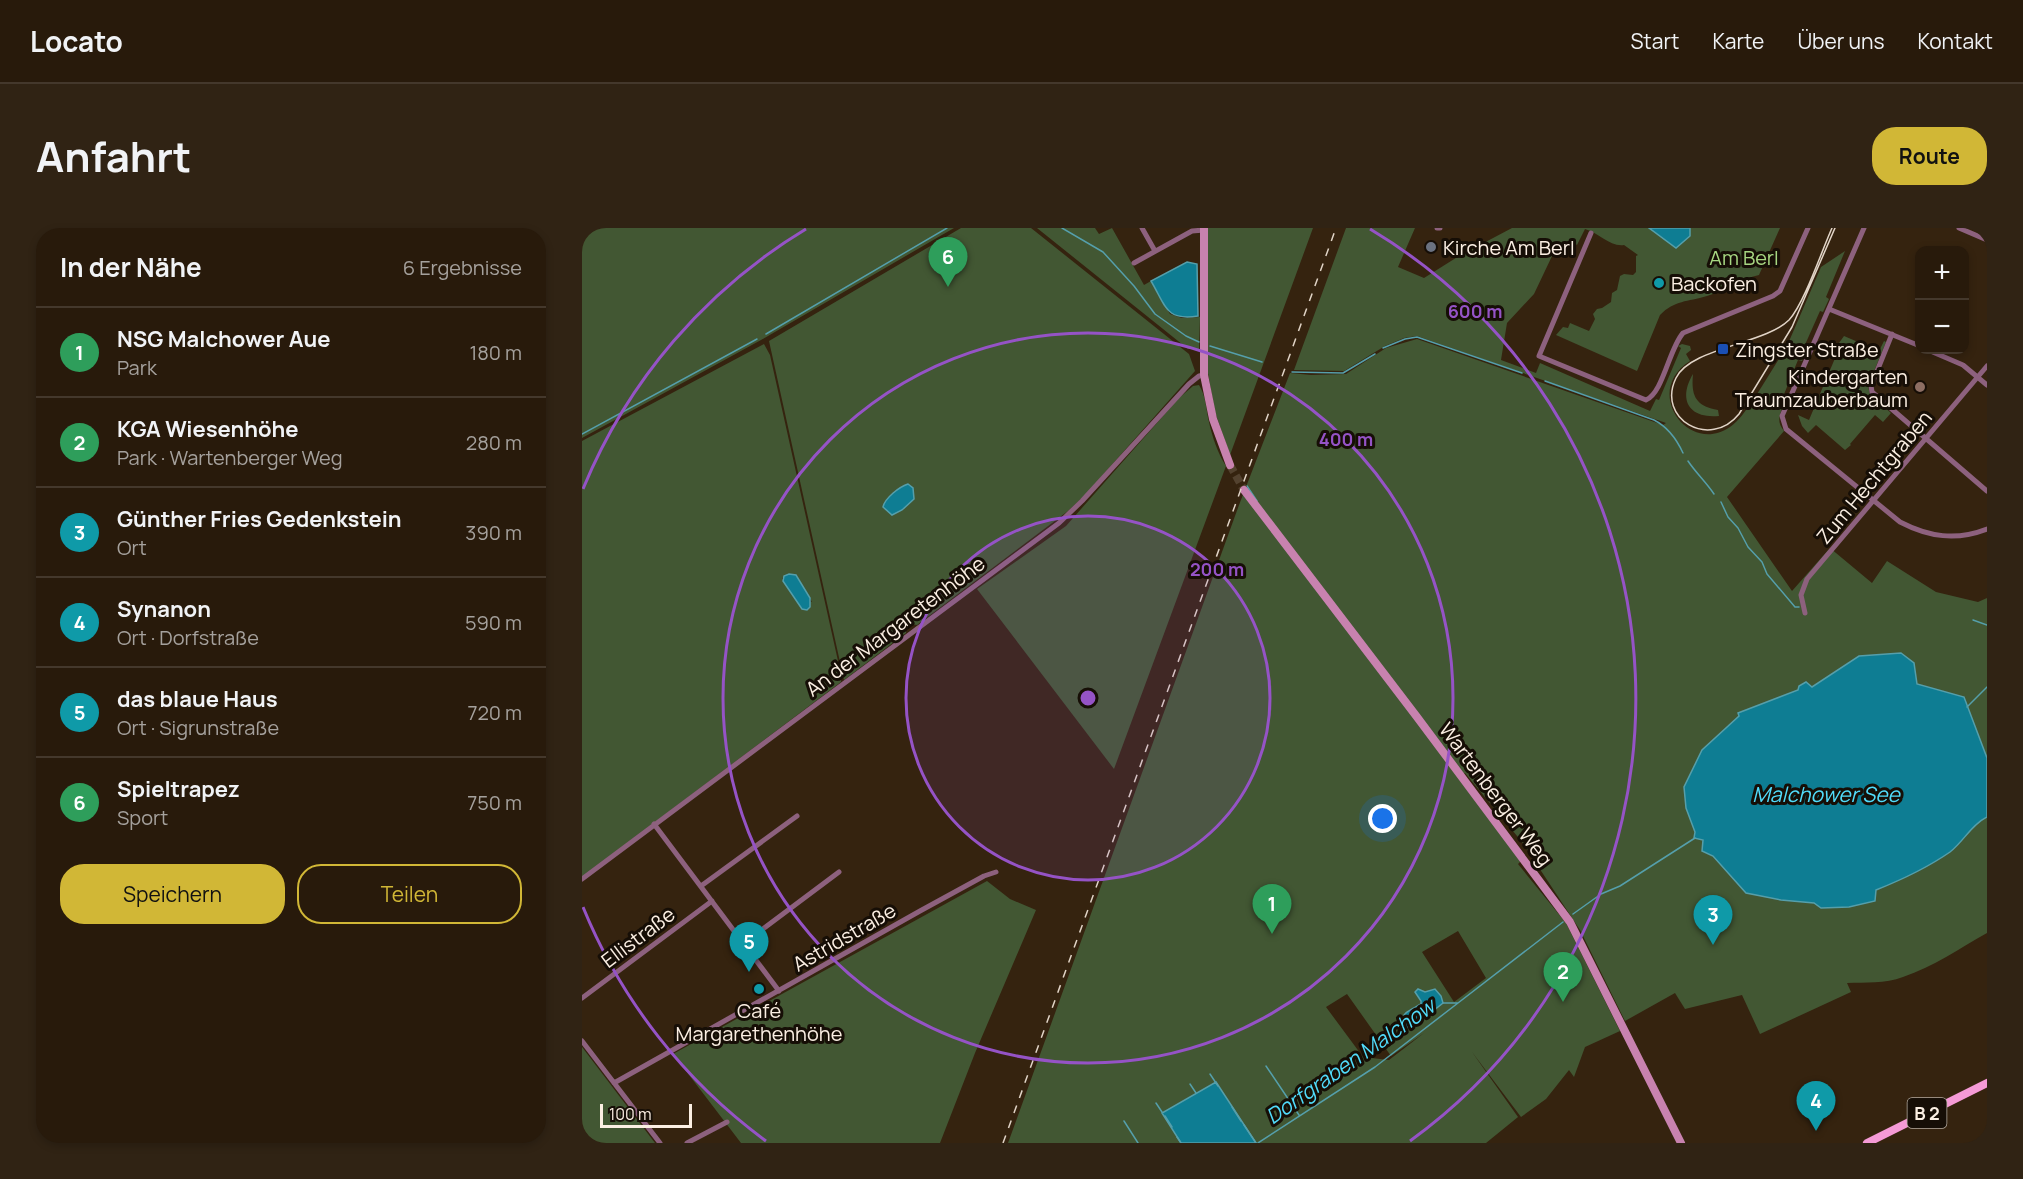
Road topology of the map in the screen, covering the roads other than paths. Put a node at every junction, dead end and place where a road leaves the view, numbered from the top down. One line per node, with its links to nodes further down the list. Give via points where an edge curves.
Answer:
1 (1142, 228): 8 (street)
2 (1808, 228): 6 (street, via 1780,291 1683,333 1654,394 1646,400 1539,356)
3 (1864, 228): 10 (street)
4 (1959, 228): 7 (street)
5 (1204, 229): 8 (street, via 1192,231); 15 (main road)
6 (1591, 233)
7 (1987, 240)
8 (1155, 251): 9 (street)
9 (1134, 263)
10 (1829, 309): 11 (street); 22 (street, via 1782,416 1786,429)
11 (1892, 334): 12 (street); 18 (street, via 1871,389)
12 (1915, 344)
13 (1937, 354): 16 (street, via 1963,365)
14 (1987, 366): 16 (street, Zum Hechtgraben)
15 (1204, 375): 19 (main road, via 1213,419); 26 (street, An der Margaretenhöhe, via 1189,384 1059,522)
16 (1978, 377): 17 (street); 18 (street, Zum Hechtgraben)
17 (1987, 385)
18 (1925, 438): 21 (street); 22 (street, Zum Hechtgraben)
19 (1230, 465)
20 (1244, 490): 41 (main road, Wartenberger Weg, via 1570,922)
21 (1987, 492)
22 (1873, 501): 23 (street, via 1900,522 1929,534 1957,536); 24 (street, Zum Hechtgraben, via 1807,579 1801,594)
23 (1987, 529)
24 (1805, 613)
25 (797, 816): 30 (street)
26 (654, 824): 29 (street, An der Margaretenhöhe); 30 (street)
27 (839, 872): 32 (street)
28 (996, 872): 33 (street, Astridstraße)
29 (582, 879)
30 (701, 886): 31 (street)
31 (712, 901): 32 (street); 34 (street, Ellistraße)
32 (744, 943): 33 (street)
33 (779, 991): 36 (street, Astridstraße)
34 (582, 998)
35 (582, 1041): 36 (street)
36 (614, 1083): 39 (street)
37 (1987, 1083): 42 (main road, B 2)
38 (727, 1122): 40 (street)
39 (660, 1143)
40 (687, 1143)
41 (1681, 1143)
42 (1867, 1143)

